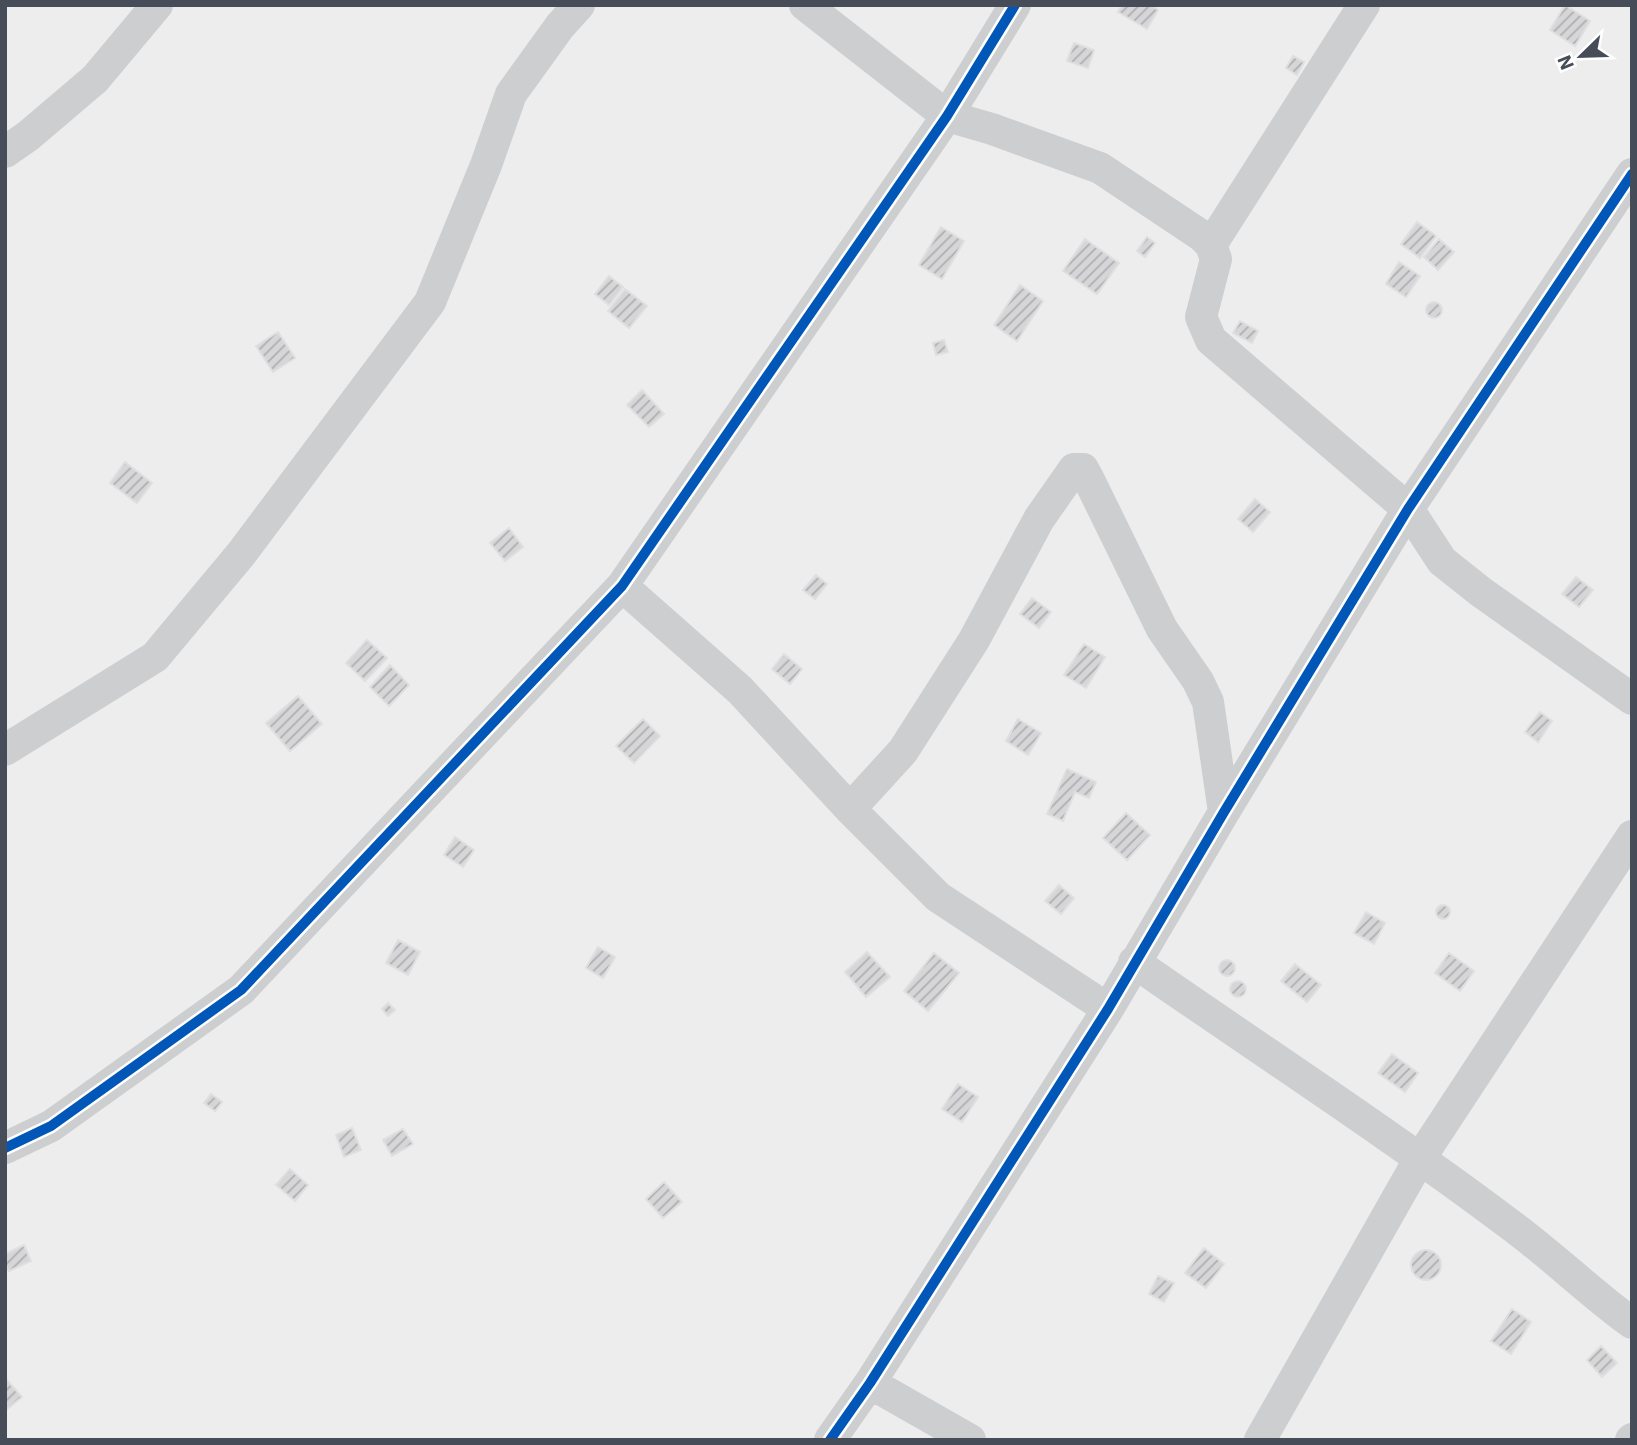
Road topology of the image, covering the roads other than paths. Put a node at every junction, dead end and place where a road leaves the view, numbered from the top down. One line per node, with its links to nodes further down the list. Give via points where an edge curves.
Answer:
1 (157, 5): 7 (street, via 95,79)
2 (579, 5): 13 (street, via 511,94 430,302 241,554 155,657)
3 (804, 5): 6 (street)
4 (1015, 5): 6 (street)
5 (1364, 5): 9 (street)
6 (947, 116): 9 (street, via 1100,168); 11 (street)
7 (13, 137)
8 (1632, 173): 10 (street)
9 (1211, 246): 10 (street, via 1216,259 1200,317 1211,340)
10 (1408, 509): 12 (street, via 1442,561); 15 (street)
11 (622, 586): 14 (street, via 740,690); 19 (street, via 241,990 51,1126)
12 (1632, 699)
13 (5, 750)
14 (850, 809): 15 (street, via 903,751 974,640 1039,519 1079,468 1162,629 1208,702); 18 (street, via 938,897)
15 (1224, 812): 17 (street)
16 (1632, 835): 20 (street)
17 (1134, 962): 18 (street); 20 (street)
18 (1108, 1009): 22 (street)
19 (5, 1148)
20 (1419, 1160): 21 (street, via 1512,1226); 25 (street)
21 (1632, 1323)
22 (870, 1383): 23 (street); 24 (street)
23 (830, 1440)
24 (970, 1440)
25 (1260, 1440)

